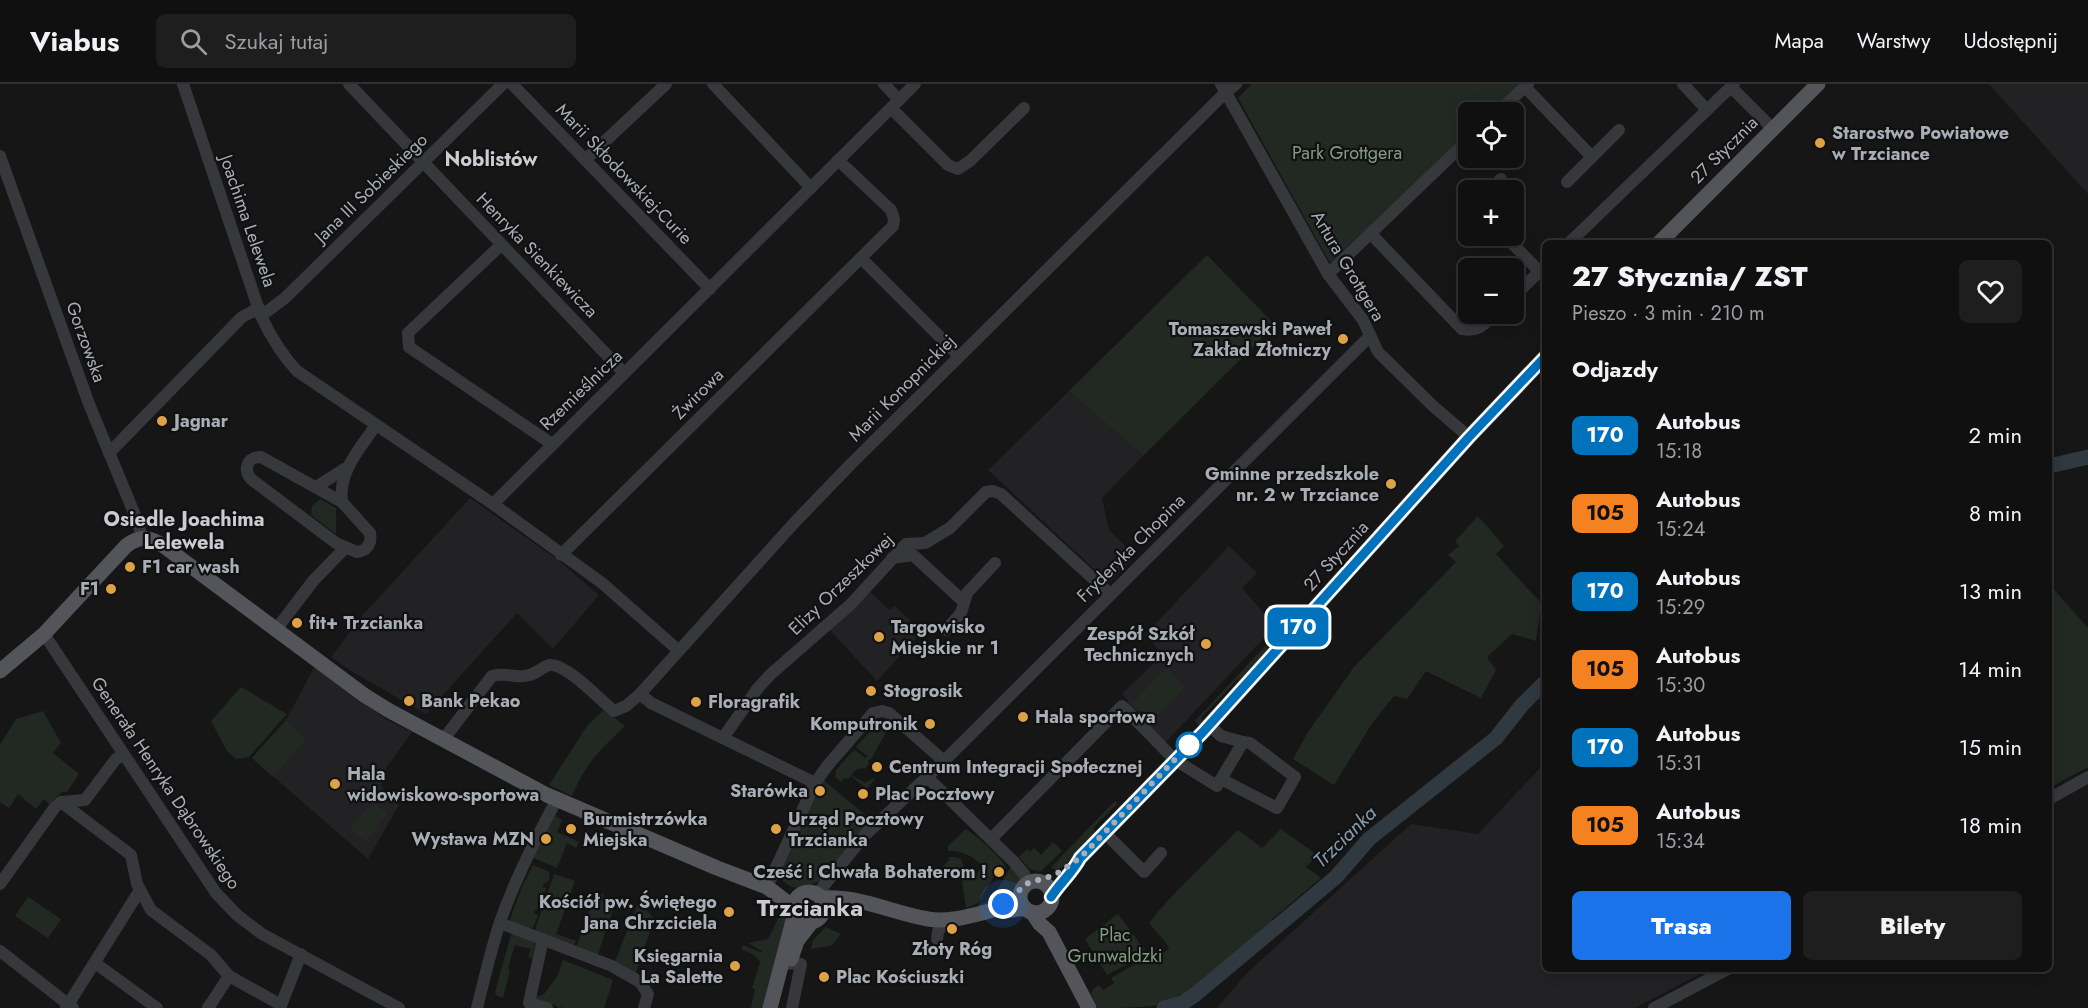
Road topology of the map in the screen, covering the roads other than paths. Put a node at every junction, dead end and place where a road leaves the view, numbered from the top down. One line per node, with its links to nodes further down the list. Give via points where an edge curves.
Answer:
1 (183, 84): 38 (street, Joachima Lelewela)
2 (349, 84): 25 (street, Henryka Sienkiewicza)
3 (502, 84): 25 (street, Jana III Sobieskiego)
4 (512, 84): 23 (street, Marii Skłodowskiej-Curie)
5 (666, 84): 23 (street)
6 (713, 84): 27 (street)
7 (884, 84): 15 (street)
8 (915, 84): 15 (street, Rzemieślnicza)
9 (1683, 84): 17 (street)
10 (1818, 84): 18 (main road, 27 Stycznia)
11 (1228, 86): 35 (street, Artura Grottgera); 41 (street, Marii Konopnickiej)
12 (1527, 86): 14 (street); 22 (street)
13 (1732, 86): 17 (street); 18 (street)
14 (1509, 102)
15 (895, 104): 16 (street, via 948,165 958,169); 24 (street, Rzemieślnicza)
16 (1024, 108)
17 (1707, 110): 29 (street)
18 (1773, 129): 30 (main road, 27 Stycznia)
19 (1619, 130): 22 (street)
20 (1458, 149): 28 (street)
21 (0, 156): 47 (street, Gorzowska)
22 (1592, 157): 26 (street)
23 (586, 159): 37 (street, Marii Skłodowskiej-Curie)
24 (838, 160): 27 (street, Rzemieślnicza); 33 (street, Żwirowa, via 891,210 894,219 893,226)
25 (424, 161): 31 (street, Henryka Sienkiewicza); 38 (street, Jana III Sobieskiego, via 285,298)
26 (1567, 182)
27 (811, 188): 37 (street, Rzemieślnicza)
28 (1370, 233): 35 (street); 39 (street, via 1462,329 1472,331)
29 (1572, 240)
30 (1662, 240)
31 (501, 245): 43 (street, Henryka Sienkiewicza); 46 (street, via 408,333 409,347)
32 (1516, 246): 34 (street)
33 (861, 258): 41 (street); 55 (street, Żwirowa)
34 (1542, 269): 36 (street)
35 (1328, 274): 40 (street, Artura Grottgera, via 1363,320)
36 (1524, 286)
37 (710, 289): 43 (street, Rzemieślnicza)
38 (260, 312): 44 (street, via 271,338 297,371); 47 (street, Joachima Lelewela, via 242,317)
39 (1484, 324)
40 (1370, 336): 45 (street, Artura Grottgera, via 1378,352); 59 (street, Fryderyka Chopina)
41 (959, 356): 64 (street, Marii Konopnickiej, via 826,490)
42 (1542, 360): 45 (main road, 27 Stycznia)
43 (624, 373): 46 (street, Rzemieślnicza)
44 (376, 425): 48 (street); 51 (street)
45 (1469, 437): 67 (main road, 27 Stycznia)
46 (552, 444): 51 (street, Rzemieślnicza)
47 (109, 453): 52 (street, Gorzowska)
48 (346, 468): 49 (street); 50 (street)
49 (316, 487): 50 (street); 54 (street, via 261,457 253,458 247,465 251,479)
50 (342, 502): 54 (street, via 371,537 364,550)
51 (493, 504): 55 (street)
52 (142, 537): 62 (main road, via 165,547); 63 (main road, via 126,546)
53 (925, 543): 56 (street); 57 (street, Elizy Orzeszkowej, via 906,544); 59 (street, Elizy Orzeszkowej, via 950,528 986,492 993,491 1001,494)
54 (345, 548): 62 (street, via 313,581)
55 (561, 555): 64 (street, via 602,583)
56 (913, 555): 57 (street); 60 (street)
57 (892, 558): 68 (street, Elizy Orzeszkowej, via 851,604 771,674)
58 (995, 563): 60 (street, via 967,593)
59 (1110, 594): 72 (street, Fryderyka Chopina)
60 (964, 602): 61 (street, via 961,613)
61 (946, 630)
62 (275, 631): 69 (main road, via 364,695)
63 (44, 634): 65 (main road); 71 (street, Generała Henryka Dąbrowskiego)
64 (678, 650): 66 (street, Marii Konopnickiej)
65 (0, 671)
66 (640, 694): 68 (street, via 651,704); 69 (street, Marii Konopnickiej, via 626,706 613,710 563,667 543,667 530,675 502,673 492,676)
67 (1209, 725): 70 (street, via 1221,736); 73 (main road, 27 Stycznia)
68 (723, 738): 77 (street)
69 (443, 740): 79 (main road)
70 (1243, 742): 76 (street); 76 (street, via 1250,743 1295,777 1277,808)
71 (123, 754): 80 (street, via 86,800); 101 (street, Generała Henryka Dąbrowskiego, via 216,893 262,934)
72 (944, 760): 74 (street); 77 (street, via 882,711 868,718)
73 (1175, 760): 76 (street, via 1217,786); 81 (main road, 27 Stycznia); 82 (street, via 1122,706)
74 (926, 776): 82 (street); 85 (street, via 865,835)
75 (2088, 777): 78 (street)
76 (1221, 779)
77 (815, 783): 88 (street)
78 (2052, 797)
79 (557, 799): 88 (main road); 96 (street, via 520,872)
80 (61, 802): 86 (street); 89 (street, via 131,855)
81 (1105, 833): 83 (street, via 1144,872); 84 (main road, 27 Stycznia)
82 (991, 839): 87 (street, via 1021,870)
83 (1161, 853)
84 (1080, 858): 87 (main road, 27 Stycznia, via 1055,875); 92 (main road, 27 Stycznia)
85 (834, 872): 90 (street); 91 (street, via 837,887)
86 (0, 884)
87 (1029, 885): 92 (main road, via 1049,888); 93 (main road, 27 Stycznia); 95 (main road, via 1020,900)
88 (767, 887): 90 (main road); 94 (main road)
89 (140, 890): 102 (street); 105 (street, via 151,910 211,955)
90 (817, 899): 91 (main road); 94 (main road, via 796,898); 97 (main road, via 819,919)
91 (852, 901): 93 (main road, via 927,919 941,930)
92 (1050, 902): 95 (main road, via 1041,911); 98 (main road)
93 (998, 909): 95 (main road)
94 (794, 910): 97 (main road, via 801,921); 103 (main road)
95 (1029, 910): 98 (main road)
96 (500, 923): 99 (street); 111 (street)
97 (811, 923): 103 (main road)
98 (1049, 932): 117 (main road)
99 (543, 939): 112 (street, via 529,1003); 113 (street, via 613,967 639,982 648,993)
100 (0, 951): 106 (street)
101 (301, 954): 107 (street); 110 (street, Generała Henryka Dąbrowskiego)
102 (95, 963): 106 (street); 108 (street)
103 (784, 966): 114 (main road); 115 (main road); 116 (street, via 801,964)
104 (1722, 972): 118 (street)
105 (229, 976): 107 (street); 109 (street)
106 (69, 1007)
107 (280, 1007)
108 (157, 1008)
109 (208, 1008)
110 (399, 1008)
111 (477, 1008)
112 (547, 1008)
113 (644, 1008)
114 (770, 1008)
115 (778, 1008)
116 (792, 1008)
117 (1089, 1008)
118 (1654, 1008)

